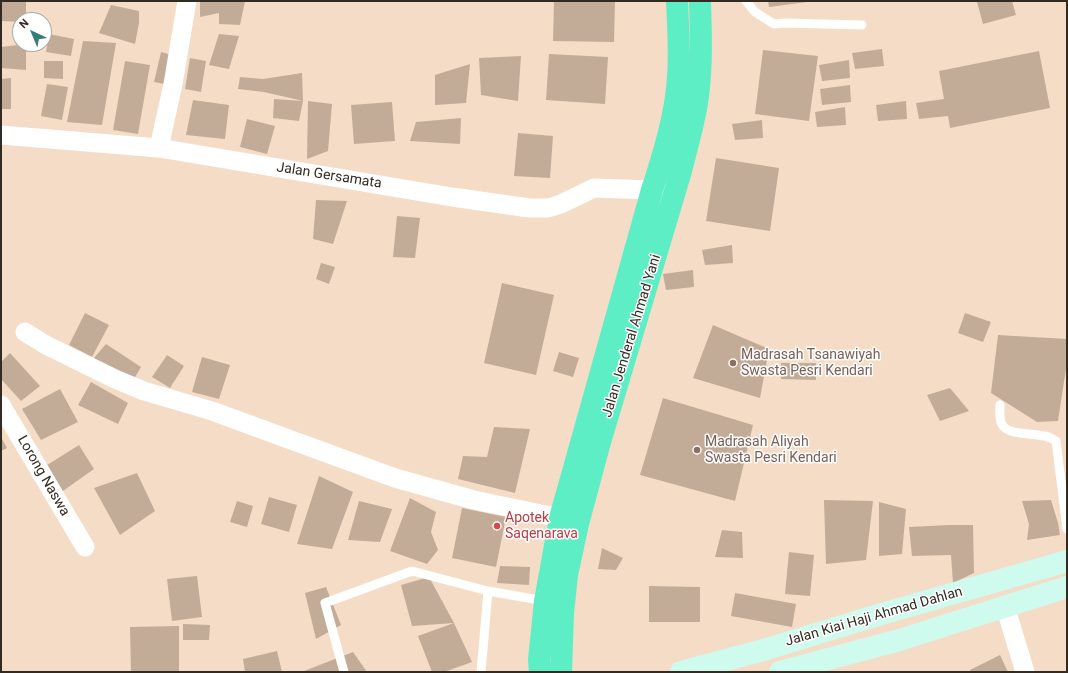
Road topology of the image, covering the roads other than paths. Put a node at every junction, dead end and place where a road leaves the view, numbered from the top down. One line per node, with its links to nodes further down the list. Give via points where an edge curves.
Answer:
1 (187, 1): 7 (street)
2 (677, 1): 8 (highway, Jalan Jenderal Ahmad Yani, via 678,78 672,116)
3 (700, 1): 9 (highway, Jalan Jenderal Ahmad Yani, via 701,51 698,96)
4 (746, 1): 5 (lane, via 755,12 774,24)
5 (862, 25)
6 (1, 135): 7 (street, Jalan Gersamata)
7 (159, 148): 8 (street, Jalan Gersamata, via 529,208 548,208 594,188)
8 (652, 190): 9 (street, Jalan Gersamata); 13 (highway, Jalan Jenderal Ahmad Yani)
9 (674, 194): 25 (highway, Jalan Jenderal Ahmad Yani, via 578,524 567,575)
10 (25, 332): 13 (street, via 115,379 212,411 395,478 474,500)
11 (1, 405): 15 (street, Lorong Naswa)
12 (1000, 405): 14 (lane, via 1001,419 1007,430 1052,437 1056,441)
13 (560, 518): 19 (highway, Jalan Jenderal Ahmad Yani)
14 (1067, 529)
15 (85, 547)
16 (1067, 561): 26 (main road, Jalan Kiai Haji Ahmad Dahlan)
17 (1067, 587): 20 (main road, Jalan Kiai Haji Ahmad Dahlan)
18 (488, 591): 19 (lane); 22 (lane, via 412,571 325,603); 23 (lane)
19 (545, 601): 24 (highway, Jalan Jenderal Ahmad Yani)
20 (1006, 606): 21 (main road, Jalan Kiai Haji Ahmad Dahlan, via 896,641); 27 (street)
21 (787, 671)
22 (344, 672)
23 (481, 672)
24 (540, 672)
25 (561, 672)
26 (681, 672)
27 (1025, 672)

